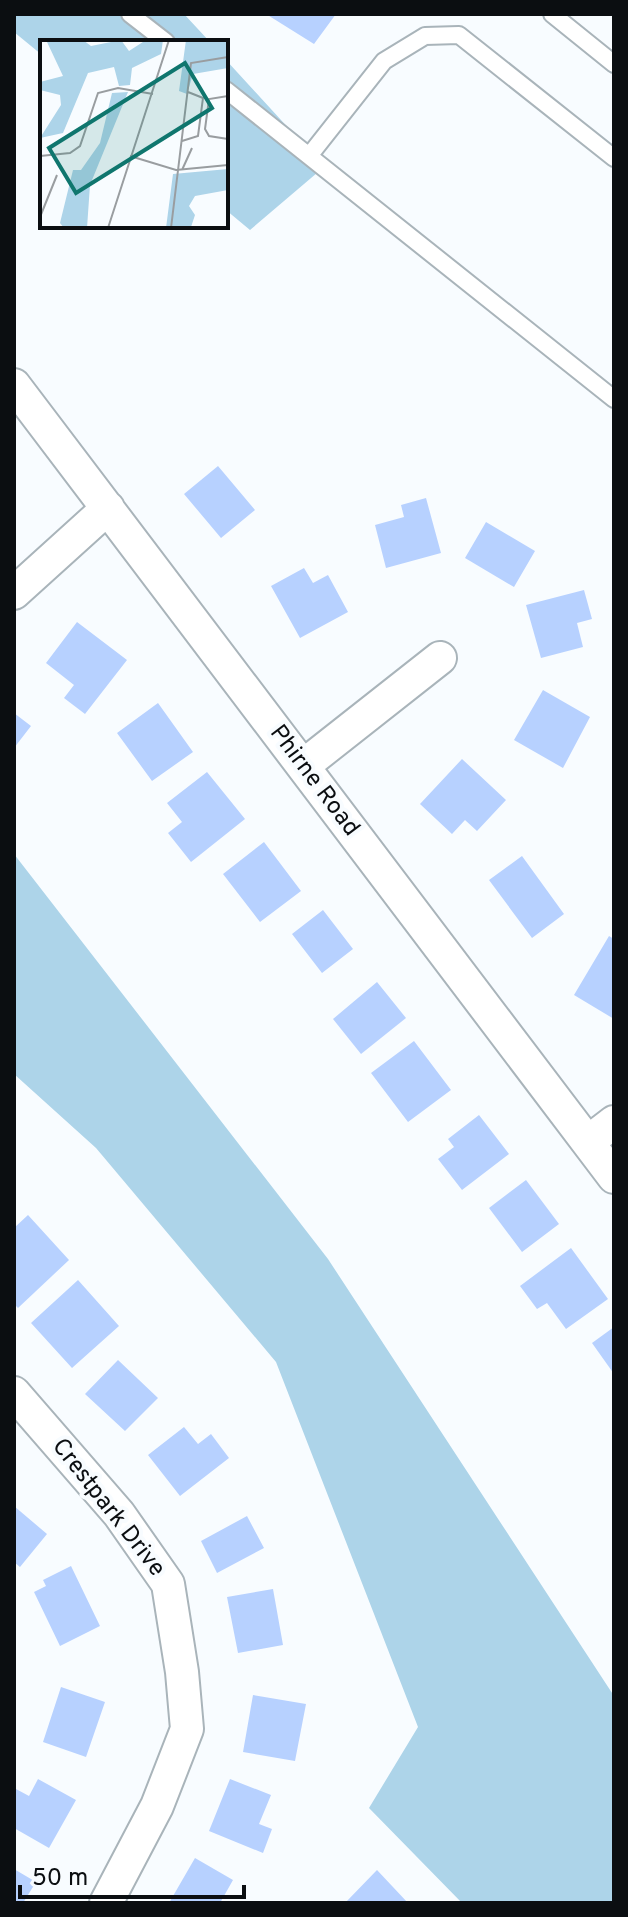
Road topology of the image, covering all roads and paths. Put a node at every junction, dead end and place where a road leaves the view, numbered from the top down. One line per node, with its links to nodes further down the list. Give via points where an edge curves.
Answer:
1 (130, 14): 3 (lane)
2 (552, 14): 4 (lane)
3 (163, 40)
4 (614, 64)
5 (228, 92): 6 (lane)
6 (309, 156): 7 (lane, via 384,61 425,36 459,35); 9 (lane)
7 (614, 158)
8 (14, 385): 10 (street, Phirne Road)
9 (614, 399)
10 (108, 508): 11 (street); 13 (street, Phirne Road)
11 (14, 593)
12 (440, 658): 13 (street)
13 (303, 766): 15 (street, Phirne Road)
14 (614, 1122): 15 (street)
15 (588, 1142): 16 (street, Phirne Road)
16 (614, 1177)
17 (14, 1393): 18 (street, Crestpark Drive, via 119,1514 168,1584 187,1729 157,1806)
18 (106, 1903)

